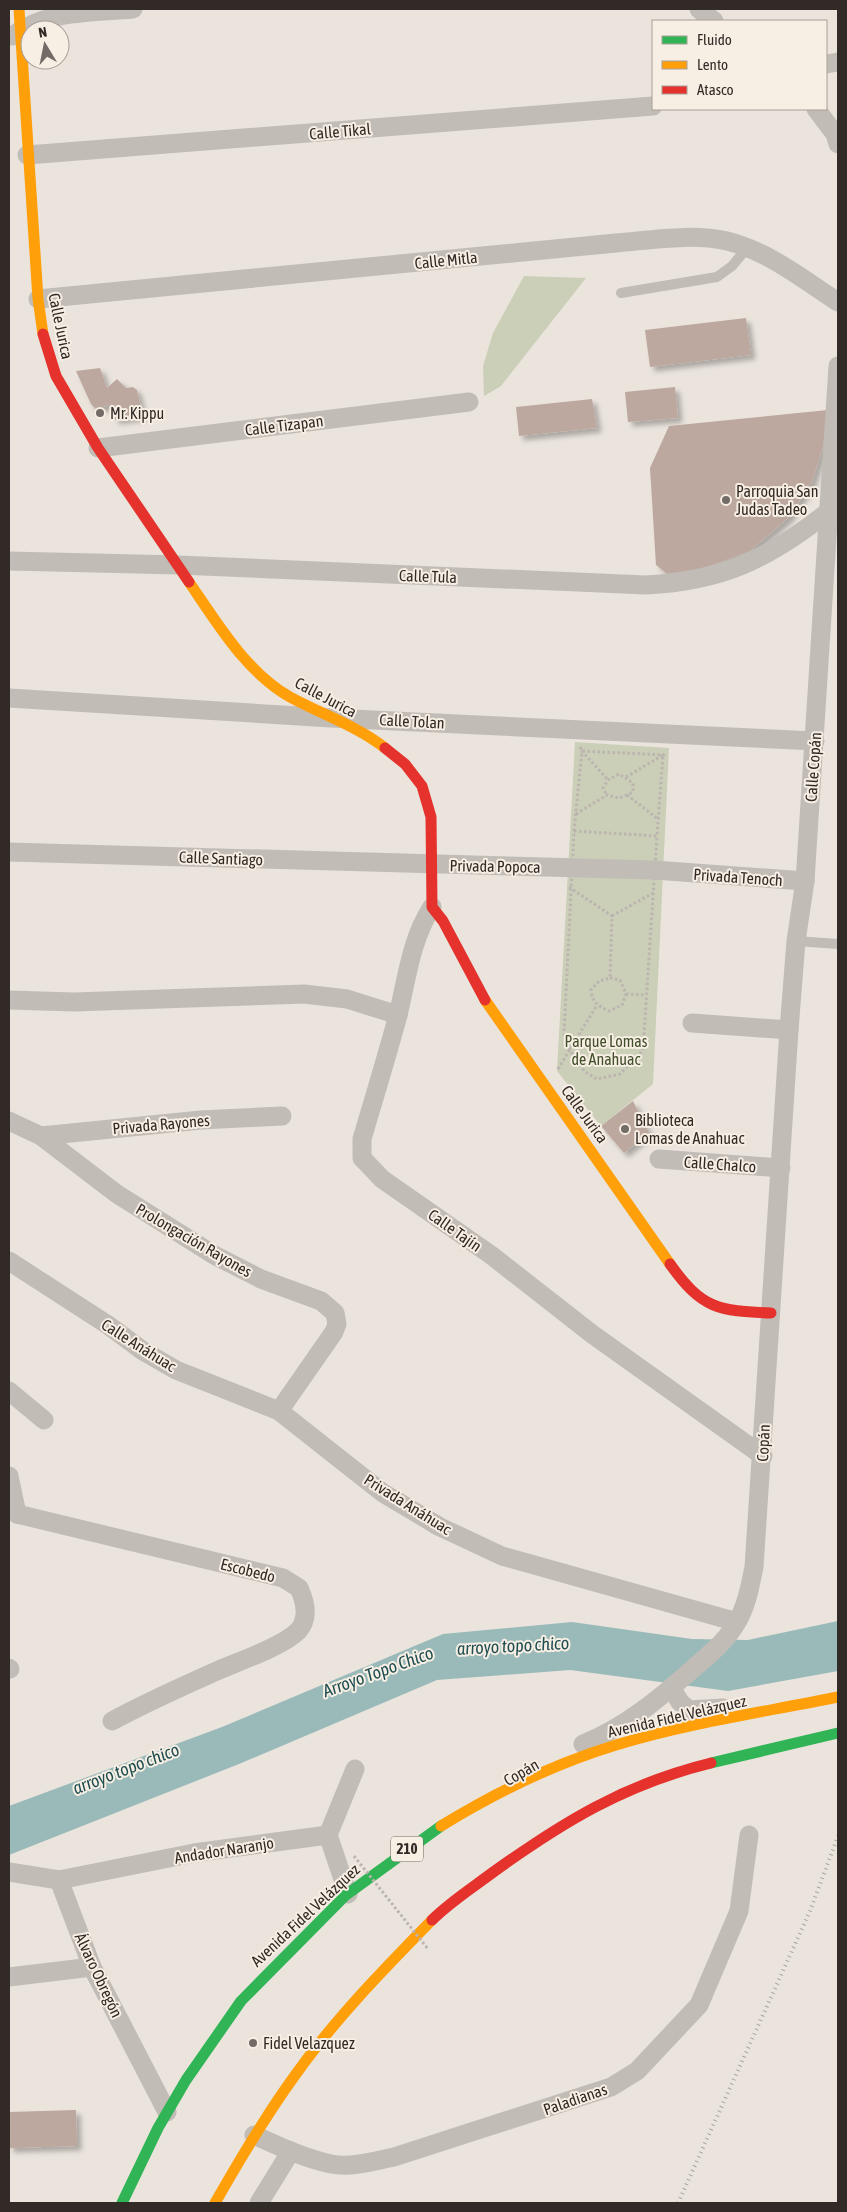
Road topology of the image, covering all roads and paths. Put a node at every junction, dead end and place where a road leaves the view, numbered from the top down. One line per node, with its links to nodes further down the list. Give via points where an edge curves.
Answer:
1 (19, 9): 5 (main road, Calle Jurica)
2 (133, 9): 5 (street, via 48,17)
3 (699, 9): 4 (street)
4 (713, 20)
5 (15, 34): 9 (main road, Calle Jurica)
6 (652, 106): 9 (street, Calle Tikal)
7 (817, 110): 8 (street, via 835,134)
8 (838, 144)
9 (27, 156): 12 (main road, Calle Jurica)
10 (747, 248): 11 (lane, via 732,266 717,277); 12 (street, Calle Mitla, via 728,241 672,238); 13 (street, Calle Mitla, via 784,267)
11 (621, 293)
12 (38, 299): 16 (main road, Calle Jurica, via 44,339 56,376)
13 (838, 302)
14 (838, 366): 17 (street, Calle Copán)
15 (469, 402): 16 (street, Calle Tizapan)
16 (98, 448): 19 (main road, Calle Jurica)
17 (828, 512): 19 (street, Calle Tula, via 792,539 735,570 673,584); 22 (street, Calle Copán)
18 (9, 561): 19 (street, Calle Tula)
19 (179, 565): 21 (main road, Calle Jurica, via 221,629 259,674 288,696)
20 (9, 698): 21 (street, Calle Tolan)
21 (331, 718): 22 (street, Calle Tolan); 32 (main road, Calle Jurica, via 377,742 405,764 422,786 431,817)
22 (815, 741): 35 (street, Calle Copán)
23 (626, 777): 24 (path, via 619,774); 26 (path, via 633,783 633,792); 28 (path, via 663,755)
24 (608, 780): 25 (path, via 602,788); 27 (path, via 582,751)
25 (607, 795): 26 (path, via 619,798); 27 (path)
26 (627, 795): 28 (path)
27 (576, 814): 29 (path)
28 (658, 819): 30 (path)
29 (574, 831): 30 (path); 33 (path)
30 (657, 836): 34 (path)
31 (9, 852): 32 (street, Calle Santiago)
32 (433, 865): 33 (street, Privada Popoca); 38 (main road, Calle Jurica)
33 (564, 867): 34 (street, Privada Popoca); 36 (path)
34 (662, 871): 35 (street, Privada Tenoch); 37 (path)
35 (805, 881): 40 (street, Calle Copán)
36 (569, 887): 39 (path); 50 (path, via 564,1034)
37 (653, 893): 39 (path); 44 (path)
38 (432, 907): 47 (street, Calle Tajín, via 415,940); 51 (main road, Calle Jurica, via 443,921 481,995)
39 (612, 916): 42 (path)
40 (796, 941): 41 (lane); 49 (street, Calle Copán)
41 (838, 944)
42 (610, 978): 43 (path, via 620,980); 46 (path, via 599,981 591,990)
43 (626, 994): 44 (path); 46 (path, via 622,1005 609,1011)
44 (646, 995): 50 (path, via 643,1050 620,1074 597,1079 584,1072)
45 (9, 1000): 47 (street, via 74,1002 304,994 347,1000)
46 (597, 1005): 50 (path)
47 (398, 1015): 62 (street, Calle Tajín, via 362,1139 362,1158 367,1165 382,1179 491,1255 592,1334)
48 (692, 1023): 49 (street)
49 (789, 1030): 56 (street, Calle Copán)
50 (570, 1050): 51 (path)
51 (546, 1088): 58 (main road, Calle Jurica, via 695,1296 721,1310)
52 (282, 1116): 54 (street, Privada Rayones, via 182,1121)
53 (9, 1121): 54 (street)
54 (41, 1136): 60 (street, Prolongación Rayones, via 116,1194 188,1240 236,1268 332,1308 337,1324 334,1332)
55 (659, 1159): 56 (street, Calle Chalco)
56 (781, 1168): 58 (street, Copán)
57 (9, 1261): 60 (street, Calle Anáhuac, via 176,1370)
58 (771, 1314): 62 (street, Copán)
59 (9, 1391): 61 (street)
60 (279, 1412): 65 (street, Privada Anáhuac, via 383,1493 502,1556)
61 (44, 1420)
62 (762, 1456): 65 (street, Copán, via 754,1567)
63 (9, 1476): 64 (street, Escobedo)
64 (13, 1521): 68 (street, Escobedo, via 283,1578 298,1588 306,1610 304,1621 290,1637)
65 (737, 1622): 66 (street, Copán, via 723,1642)
66 (676, 1685): 67 (street, via 680,1702 688,1710); 71 (street, Copán, via 616,1729 518,1770)
67 (832, 1698): 71 (main road, Avenida Fidel Velázquez / 210, via 633,1741 543,1772)
68 (112, 1721)
69 (838, 1733): 82 (main road, via 675,1772 622,1792 522,1851 438,1914 361,1993 296,2073)
70 (355, 1769): 72 (street)
71 (479, 1803): 77 (main road, Avenida Fidel Velázquez / 210, via 402,1852)
72 (328, 1834): 76 (street, Andador Naranjo, via 194,1853); 77 (street)
73 (749, 1835): 83 (street, Paladianas, via 739,1911 699,2005 637,2071 611,2087 394,2157 361,2164 332,2164)
74 (354, 1856): 78 (path, bridge)
75 (9, 1872): 76 (street)
76 (59, 1880): 79 (street, Álvaro Obregón)
77 (348, 1894): 81 (main road, Avenida Fidel Velázquez / 210, via 257,1982 208,2045)
78 (428, 1949)
79 (92, 1967): 80 (street); 81 (street, Álvaro Obregón)
80 (9, 1977)
81 (167, 2112): 84 (main road, Avenida Fidel Velázquez / 210)
82 (254, 2135): 83 (street, Paladianas); 85 (main road)
83 (291, 2151): 86 (street)
84 (122, 2203)
85 (215, 2203)
86 (259, 2203)

